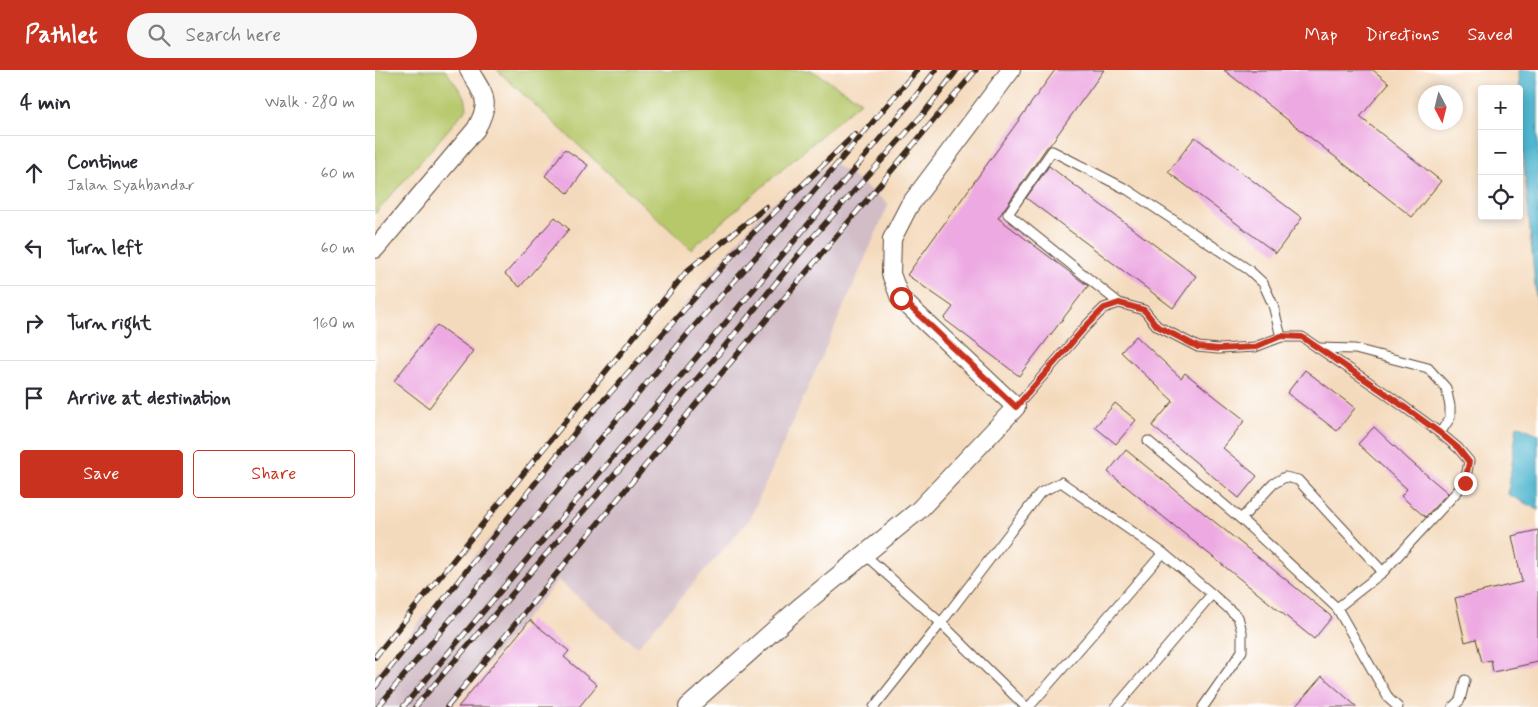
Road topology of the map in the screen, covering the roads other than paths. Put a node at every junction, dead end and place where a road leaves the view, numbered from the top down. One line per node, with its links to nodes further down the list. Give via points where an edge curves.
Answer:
1 (469, 70): 3 (street, via 485,97 485,114)
2 (1011, 70): 7 (street, via 909,206 892,239 891,274 901,298)
3 (375, 249)
4 (1119, 303): 5 (lane, via 1144,310 1157,326 1198,347 1255,347); 5 (lane, via 1008,214 1052,151 1128,190 1249,270 1263,283); 7 (lane, via 1104,308 1087,325)
5 (1281, 336): 6 (lane, via 1302,337)
6 (1317, 348): 8 (lane); 8 (lane, via 1355,349 1428,368 1446,388 1450,406 1450,418)
7 (1016, 407): 12 (street, via 919,510)
8 (1440, 433): 13 (lane, via 1469,462 1465,483)
9 (1148, 441): 10 (lane)
10 (1241, 519): 13 (lane, via 1273,484 1285,477 1298,480); 15 (lane)
11 (1163, 553): 14 (lane); 16 (lane, via 1061,482 1040,493); 20 (lane)
12 (865, 555): 16 (lane); 18 (street, via 800,607)
13 (1383, 572): 15 (lane)
14 (1212, 594): 21 (lane); 22 (lane, via 1238,617 1242,651)
15 (1337, 608): 23 (lane, via 1389,699)
16 (941, 623): 19 (lane); 20 (lane)
17 (1465, 680): 24 (lane, via 1460,700)
18 (688, 707)
19 (874, 707)
20 (1028, 707)
21 (1116, 707)
22 (1203, 707)
23 (1398, 707)
24 (1453, 707)

